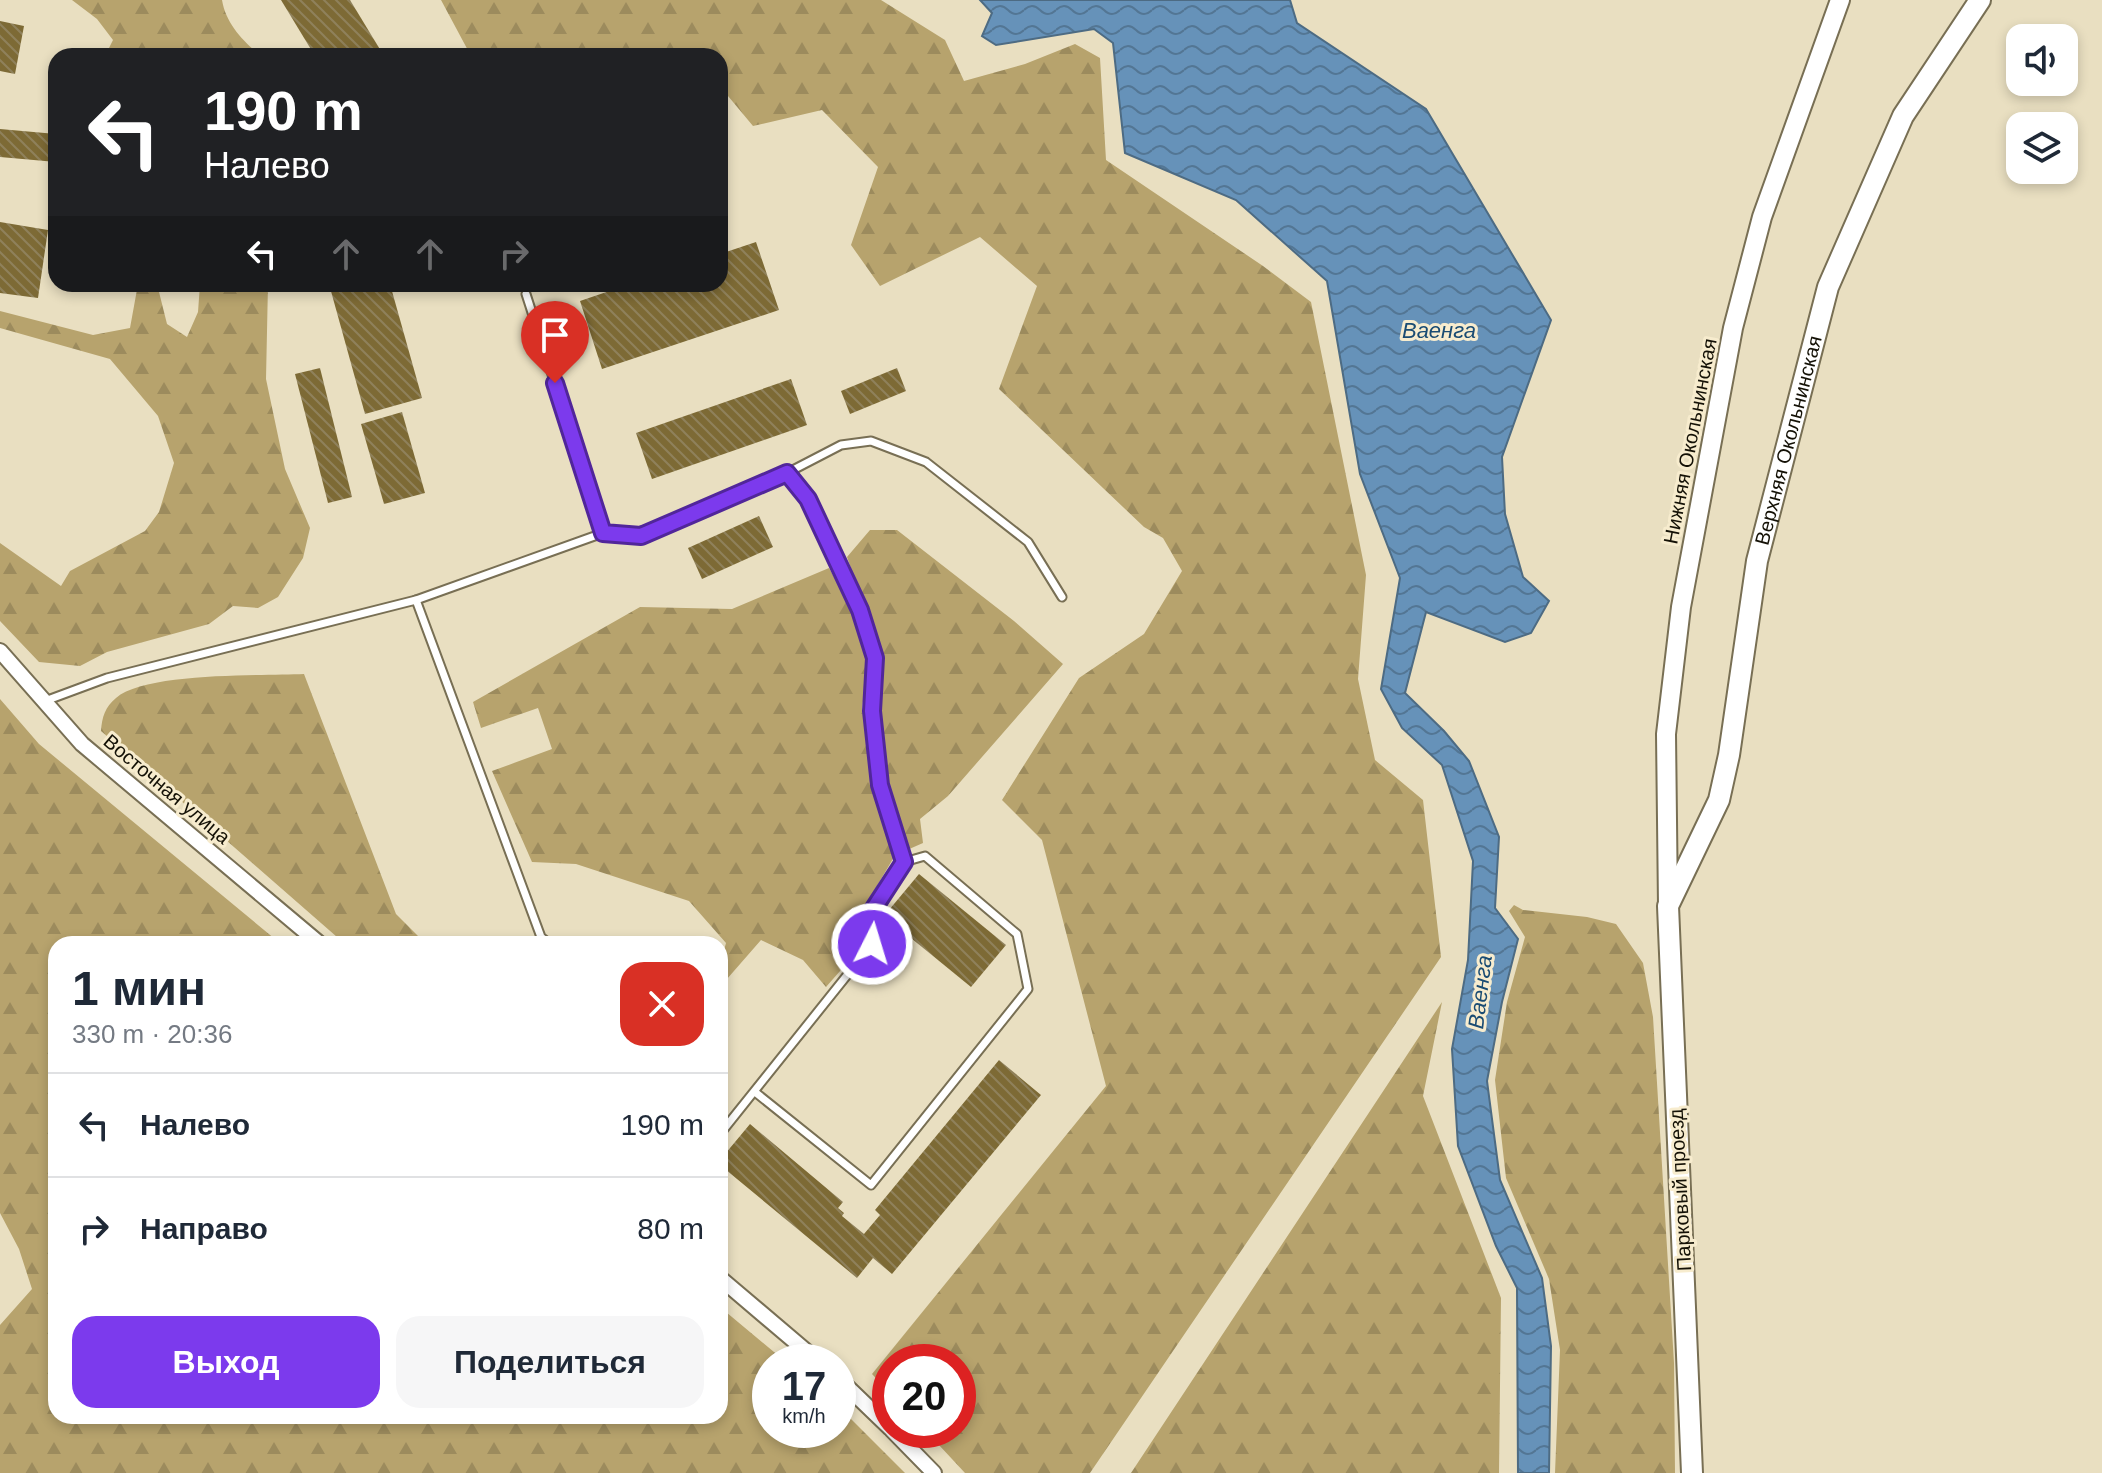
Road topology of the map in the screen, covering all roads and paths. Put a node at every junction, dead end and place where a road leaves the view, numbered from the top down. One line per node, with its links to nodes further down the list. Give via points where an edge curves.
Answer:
1 (1840, 0): 11 (street, Нижняя Окольнинская, via 1762,217 1730,343 1681,607 1666,734)
2 (1980, 0): 11 (main road, Верхняя Окольнинская, via 1903,116 1828,287 1757,561 1719,800)
3 (526, 294): 5 (lane)
4 (787, 473): 5 (lane, via 641,536); 6 (lane, via 841,445 871,441 926,462 1028,542); 10 (lane, via 808,499 860,610 875,658 872,711 880,785)
5 (603, 533): 7 (lane)
6 (1062, 597)
7 (416, 600): 9 (lane, via 107,678); 13 (lane)
8 (0, 651): 9 (street, Восточная улица)
9 (44, 701): 12 (street, Восточная улица, via 82,744)
10 (904, 862): 14 (lane, via 867,919 872,944); 14 (lane, via 925,856 1017,934 1028,989 871,1185)
11 (1668, 906): 22 (main road, Парковый проезд)
12 (310, 936)
13 (541, 936)
14 (755, 1092): 15 (lane)
15 (728, 1124)
16 (728, 1285): 17 (street)
17 (798, 1344)
18 (856, 1395): 19 (street)
19 (872, 1411)
20 (910, 1448): 21 (street)
21 (934, 1473)
22 (1692, 1473)

